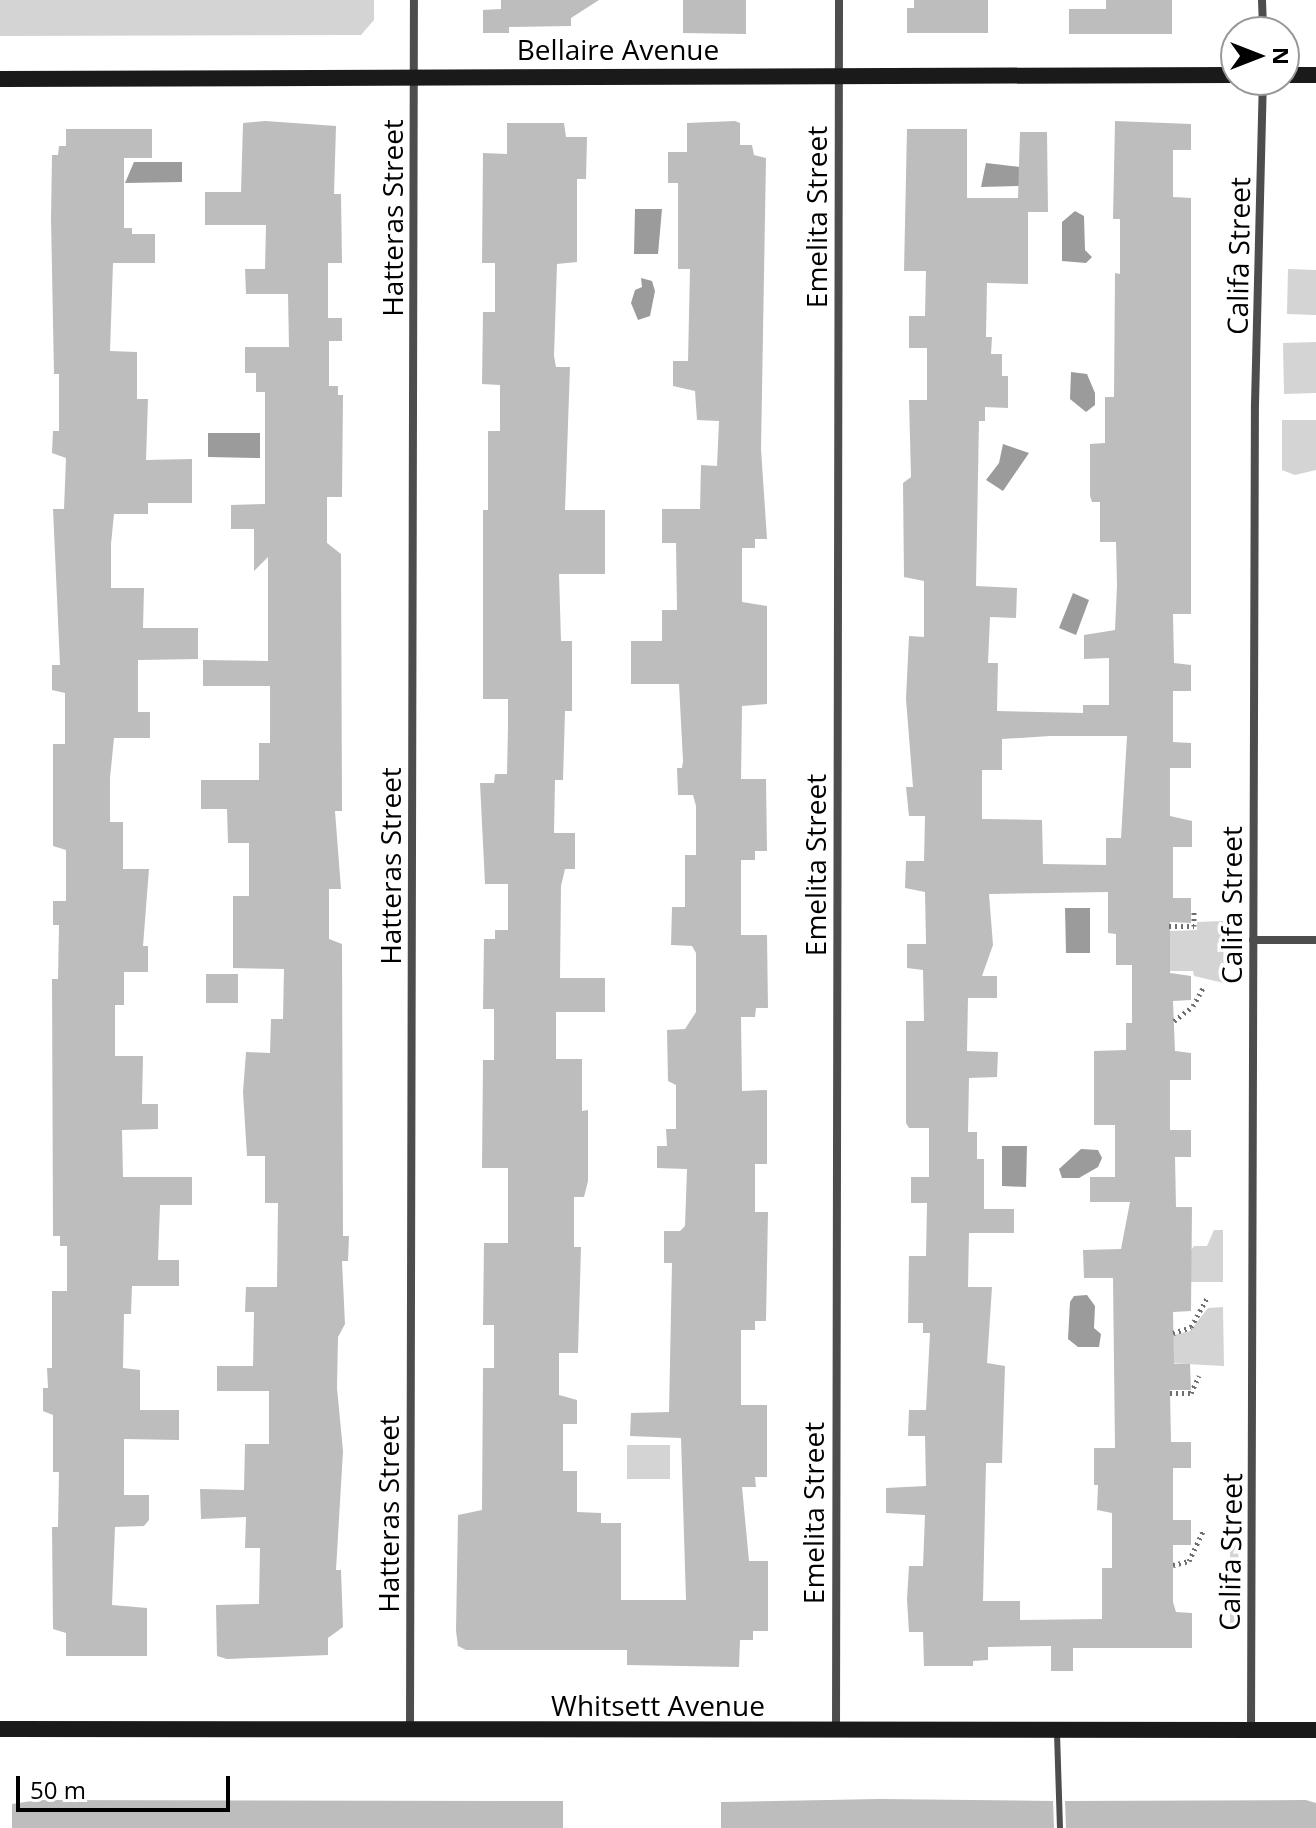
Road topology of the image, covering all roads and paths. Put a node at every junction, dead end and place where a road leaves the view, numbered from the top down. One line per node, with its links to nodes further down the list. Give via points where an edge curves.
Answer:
1 (414, 0): 3 (street, Hatteras Street)
2 (839, 0): 5 (street, Emelita Street)
3 (414, 75): 5 (main road, Bellaire Avenue); 6 (main road, Bellaire Avenue); 25 (street, Hatteras Street)
4 (1220, 75): 5 (main road, Bellaire Avenue)
5 (839, 76): 24 (street, Emelita Street)
6 (0, 79)
7 (1263, 96): 10 (street, Califa Street)
8 (1194, 910): 9 (path, via 1194,926)
9 (1169, 926)
10 (1253, 940): 11 (street); 22 (street, Califa Street)
11 (1316, 940)
12 (1203, 988): 13 (path, via 1193,1006)
13 (1174, 1021)
14 (1208, 1296): 15 (path, via 1191,1327)
15 (1173, 1333)
16 (1199, 1376): 17 (path, via 1191,1393)
17 (1170, 1393)
18 (1203, 1531): 19 (path, via 1189,1561)
19 (1173, 1565)
20 (0, 1729): 25 (main road, Whitsett Avenue)
21 (1057, 1730): 22 (main road, Whitsett Avenue); 24 (main road, Whitsett Avenue); 26 (lane)
22 (1251, 1730): 23 (main road, Whitsett Avenue)
23 (1316, 1730)
24 (836, 1731): 25 (main road, Whitsett Avenue)
25 (410, 1732)
26 (1060, 1828)

